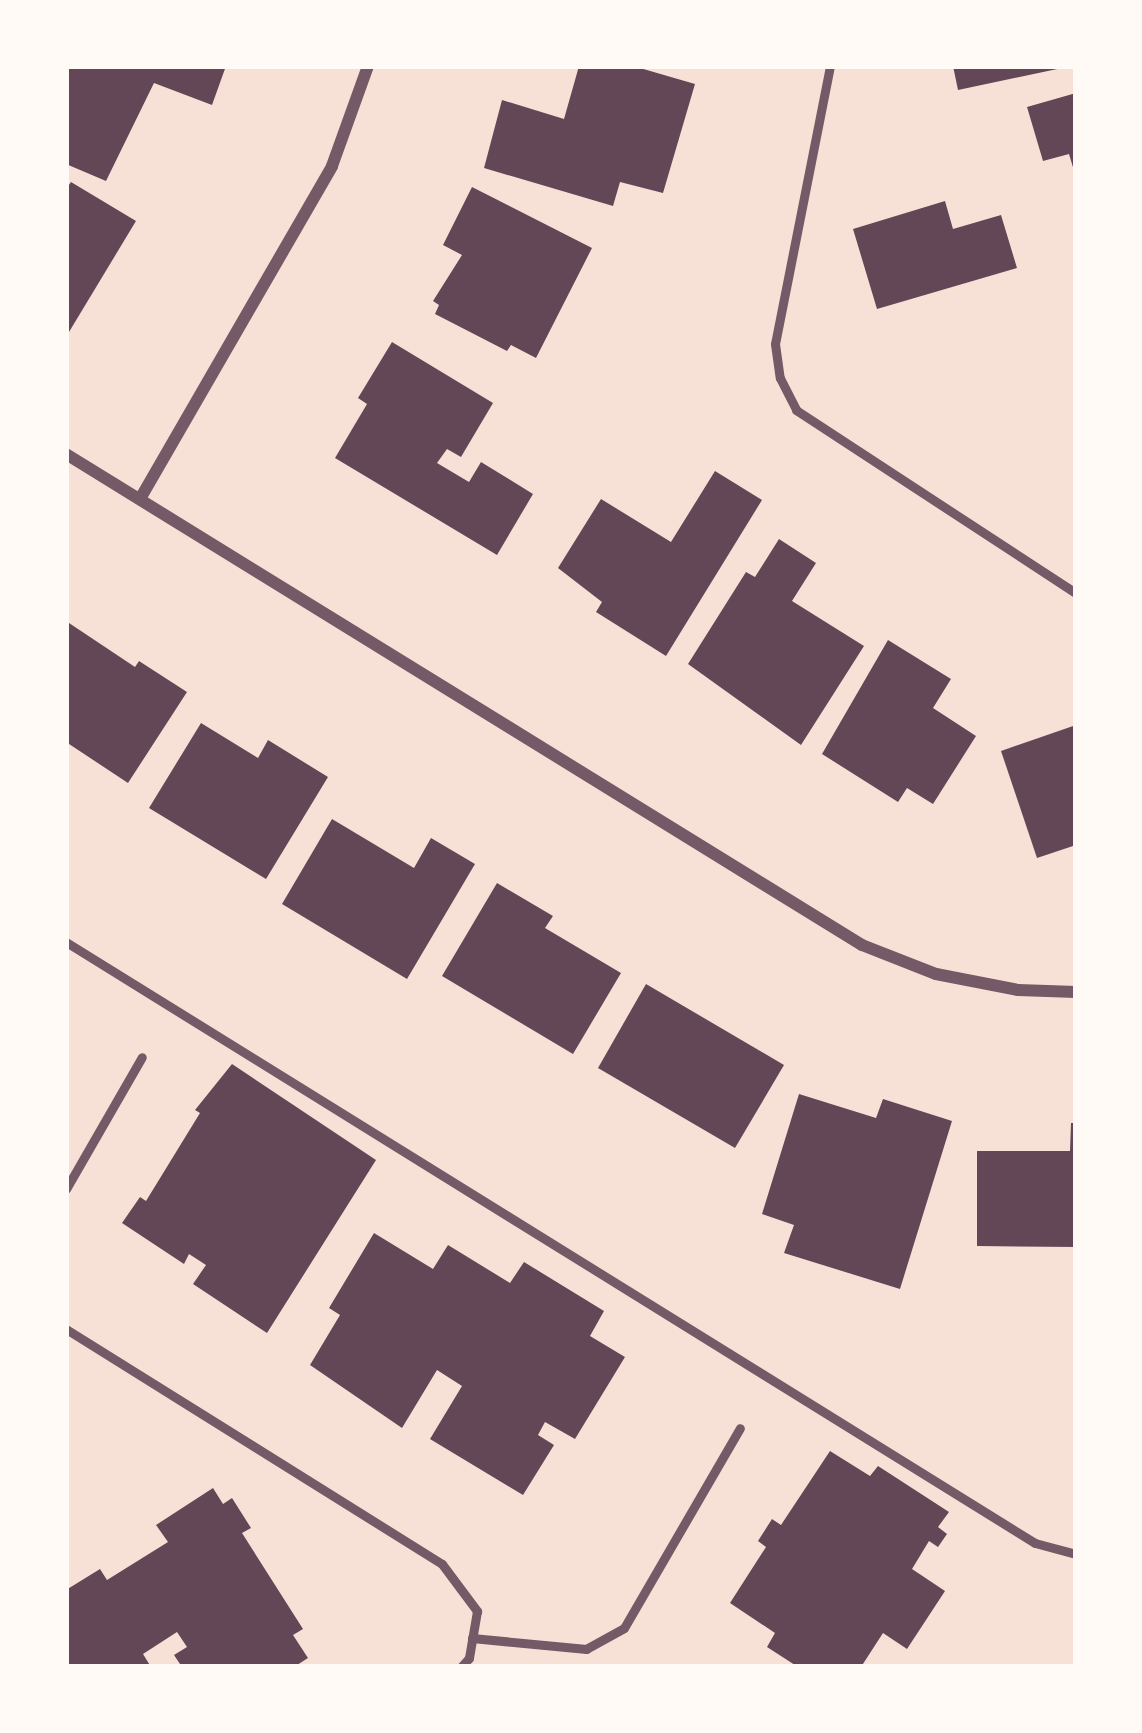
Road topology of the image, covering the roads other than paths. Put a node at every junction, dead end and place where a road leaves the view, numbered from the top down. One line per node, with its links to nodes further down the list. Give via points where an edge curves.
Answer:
1 (368, 66): 4 (street, via 332,166)
2 (830, 66): 5 (lane, via 775,344 779,378 796,410)
3 (66, 454): 4 (street)
4 (140, 500): 7 (street, via 862,945 936,974)
5 (1076, 593)
6 (66, 942): 12 (lane, via 1035,1543)
7 (1076, 992)
8 (142, 1057): 9 (lane)
9 (66, 1189)
10 (66, 1329): 13 (lane, via 442,1564 477,1611)
11 (740, 1428): 13 (lane, via 625,1628 586,1649)
12 (1076, 1554)
13 (472, 1638): 14 (lane)
14 (461, 1667)

